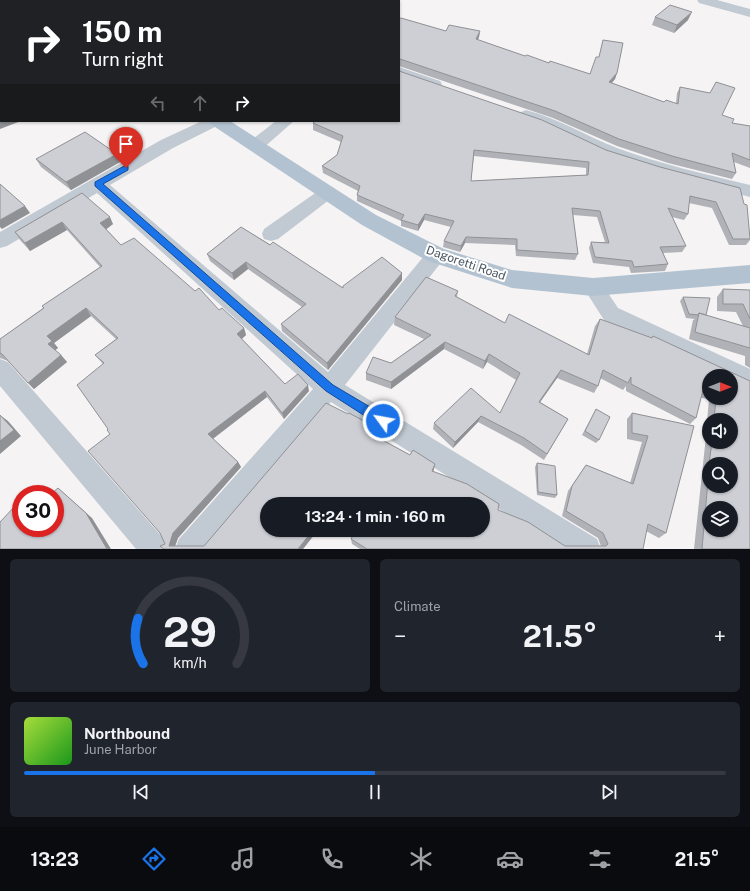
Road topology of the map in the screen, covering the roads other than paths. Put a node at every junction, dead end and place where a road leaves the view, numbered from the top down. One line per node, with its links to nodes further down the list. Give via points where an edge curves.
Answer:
1 (703, 0): 2 (street)
2 (750, 13)
3 (400, 71): 4 (street)
4 (451, 90)
5 (510, 110): 11 (street, via 547,122 610,151)
6 (214, 122): 10 (street, via 167,144)
7 (218, 122): 9 (main road, Dagoretti Road)
8 (285, 122): 9 (street)
9 (256, 145): 12 (main road, Dagoretti Road)
10 (98, 184): 14 (street); 20 (street)
11 (750, 191)
12 (327, 193): 13 (street); 15 (main road, Dagoretti Road, via 369,220)
13 (271, 234)
14 (0, 241)
15 (436, 255): 17 (main road, Dagoretti Road, via 512,279); 20 (street)
16 (750, 274): 17 (main road, Dagoretti Road)
17 (593, 286): 19 (street, via 611,314)
18 (0, 369): 21 (street)
19 (750, 380)
20 (329, 388): 22 (street); 23 (street)
21 (154, 549)
22 (189, 549)
23 (587, 549)

